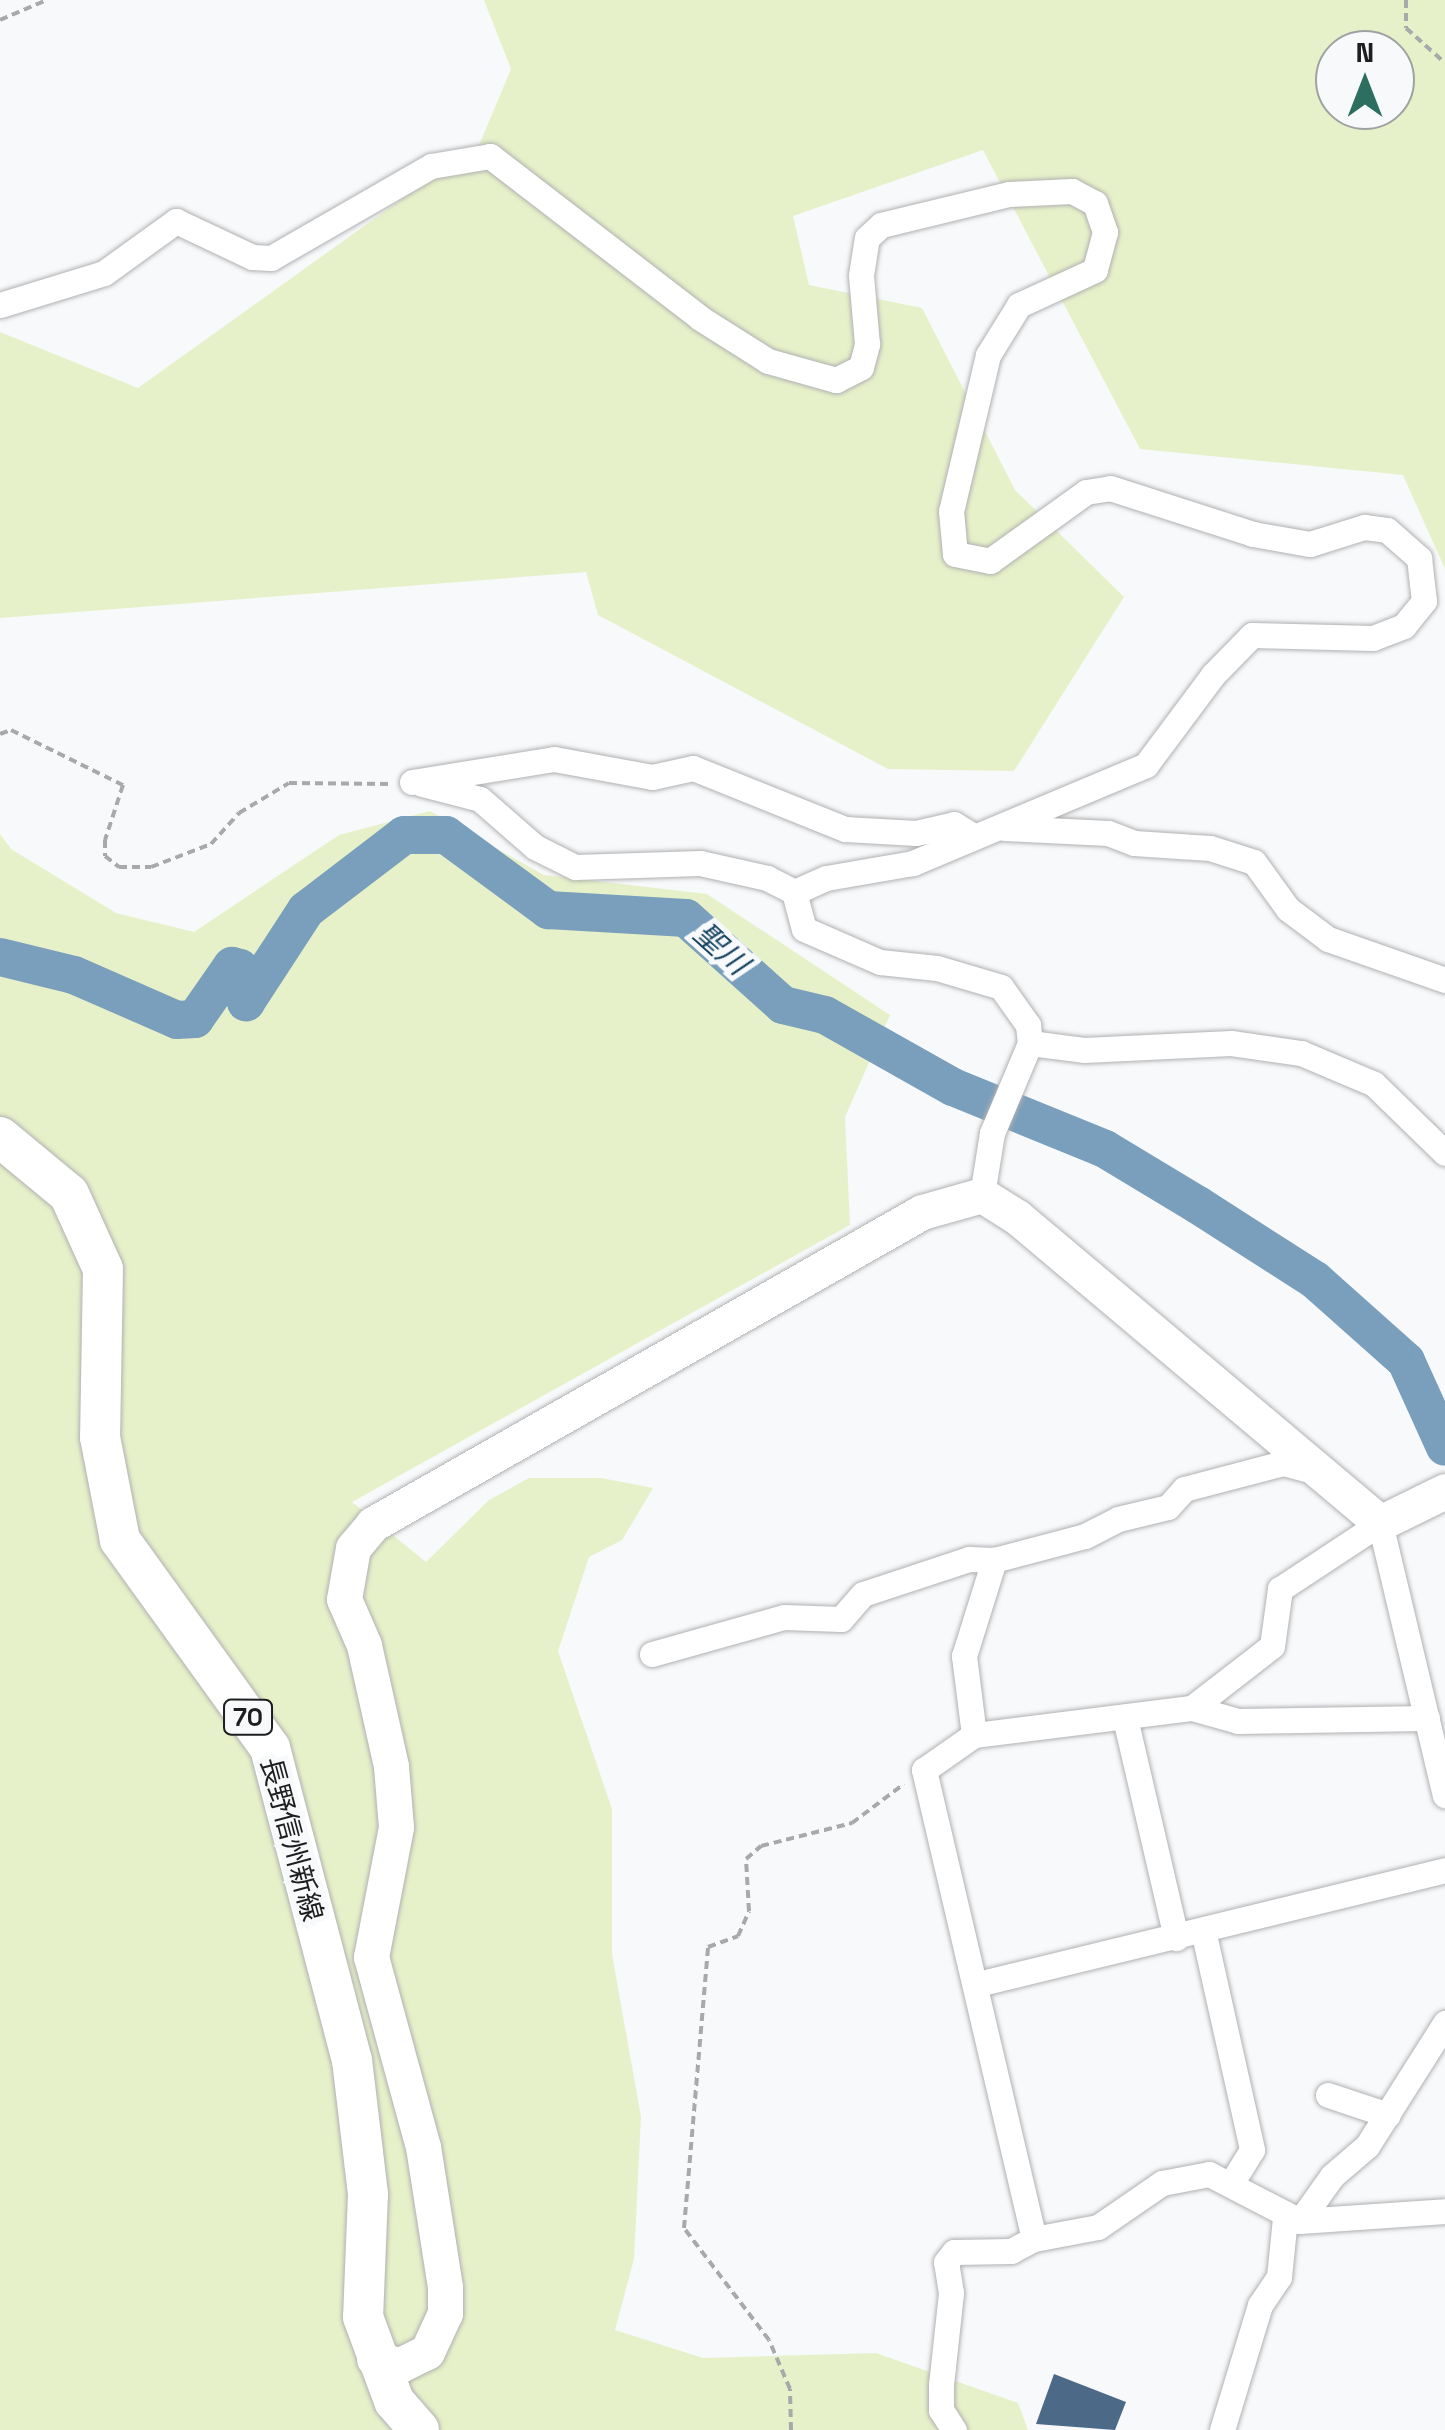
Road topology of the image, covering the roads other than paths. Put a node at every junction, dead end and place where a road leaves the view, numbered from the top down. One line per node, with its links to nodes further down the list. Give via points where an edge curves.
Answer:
1 (0, 304): 2 (street, via 104,273 176,221 252,257 271,258 432,166 490,156 700,318 768,361 836,380 861,367 867,344 861,275 867,238 882,224 1009,194 1082,194 1103,214 1100,263 1090,276 1038,293 1003,324 988,355 951,511 955,554 990,561 1086,492 1110,488 1253,534 1310,544 1364,527 1386,530 1419,558 1424,601 1404,626 1373,638 1252,635 1146,765)
2 (982, 832): 3 (street, via 913,864 826,878); 3 (street, via 954,824 916,833 845,829 693,768 652,777 554,759 412,782 480,798 535,846 574,867 700,863 767,878); 4 (street, via 1108,833 1134,843 1210,848 1254,862 1288,910 1328,939)
3 (794, 892): 5 (street, via 804,928 849,950 1001,987 1028,1025)
4 (1445, 980)
5 (1030, 1043): 7 (street, via 1084,1050 1231,1042 1301,1053 1374,1084); 8 (street, via 992,1133)
6 (0, 1138): 30 (main road, 長野信州新線 / 70, via 69,1194 103,1268 100,1438 120,1540 270,1748 352,2060 368,2194 363,2317)
7 (1445, 1153)
8 (982, 1195): 9 (street, via 1102,1288); 30 (street, via 922,1212 696,1338 373,1524 352,1548 344,1599 375,1688 396,1827 372,1957 424,2147 445,2286 445,2313 427,2352 400,2365)
9 (1310, 1470): 11 (street); 12 (street, via 1283,1463 1208,1482 1184,1489 1168,1508)
10 (1445, 1491): 11 (street)
11 (1380, 1523): 14 (street, via 1280,1590 1272,1646); 16 (street)
12 (994, 1560): 13 (street, via 970,1558 863,1594 841,1619 784,1617); 17 (street, via 964,1656)
13 (652, 1654)
14 (1192, 1708): 15 (street); 16 (street, via 1238,1721)
15 (1125, 1718): 17 (street); 21 (street)
16 (1428, 1718): 18 (street)
17 (974, 1734): 22 (street, via 924,1770)
18 (1445, 1795)
19 (1445, 1870): 20 (street)
20 (1203, 1930): 21 (street); 26 (street, via 1252,2150)
21 (1176, 1938): 22 (street)
22 (978, 1984): 29 (street)
23 (1445, 2023): 25 (street)
24 (1328, 2096): 25 (street)
25 (1388, 2115): 28 (street)
26 (1232, 2182): 28 (street); 29 (street, via 1208,2174 1162,2182 1098,2227)
27 (1445, 2211): 28 (street)
28 (1292, 2220): 33 (street, via 1280,2276 1260,2305)
29 (1034, 2239): 32 (street, via 1011,2251 954,2252 946,2262 951,2293 941,2410)
30 (374, 2359): 31 (main road, 長野信州新線 / 70, via 394,2401)
31 (419, 2430)
32 (954, 2430)
33 (1222, 2430)

